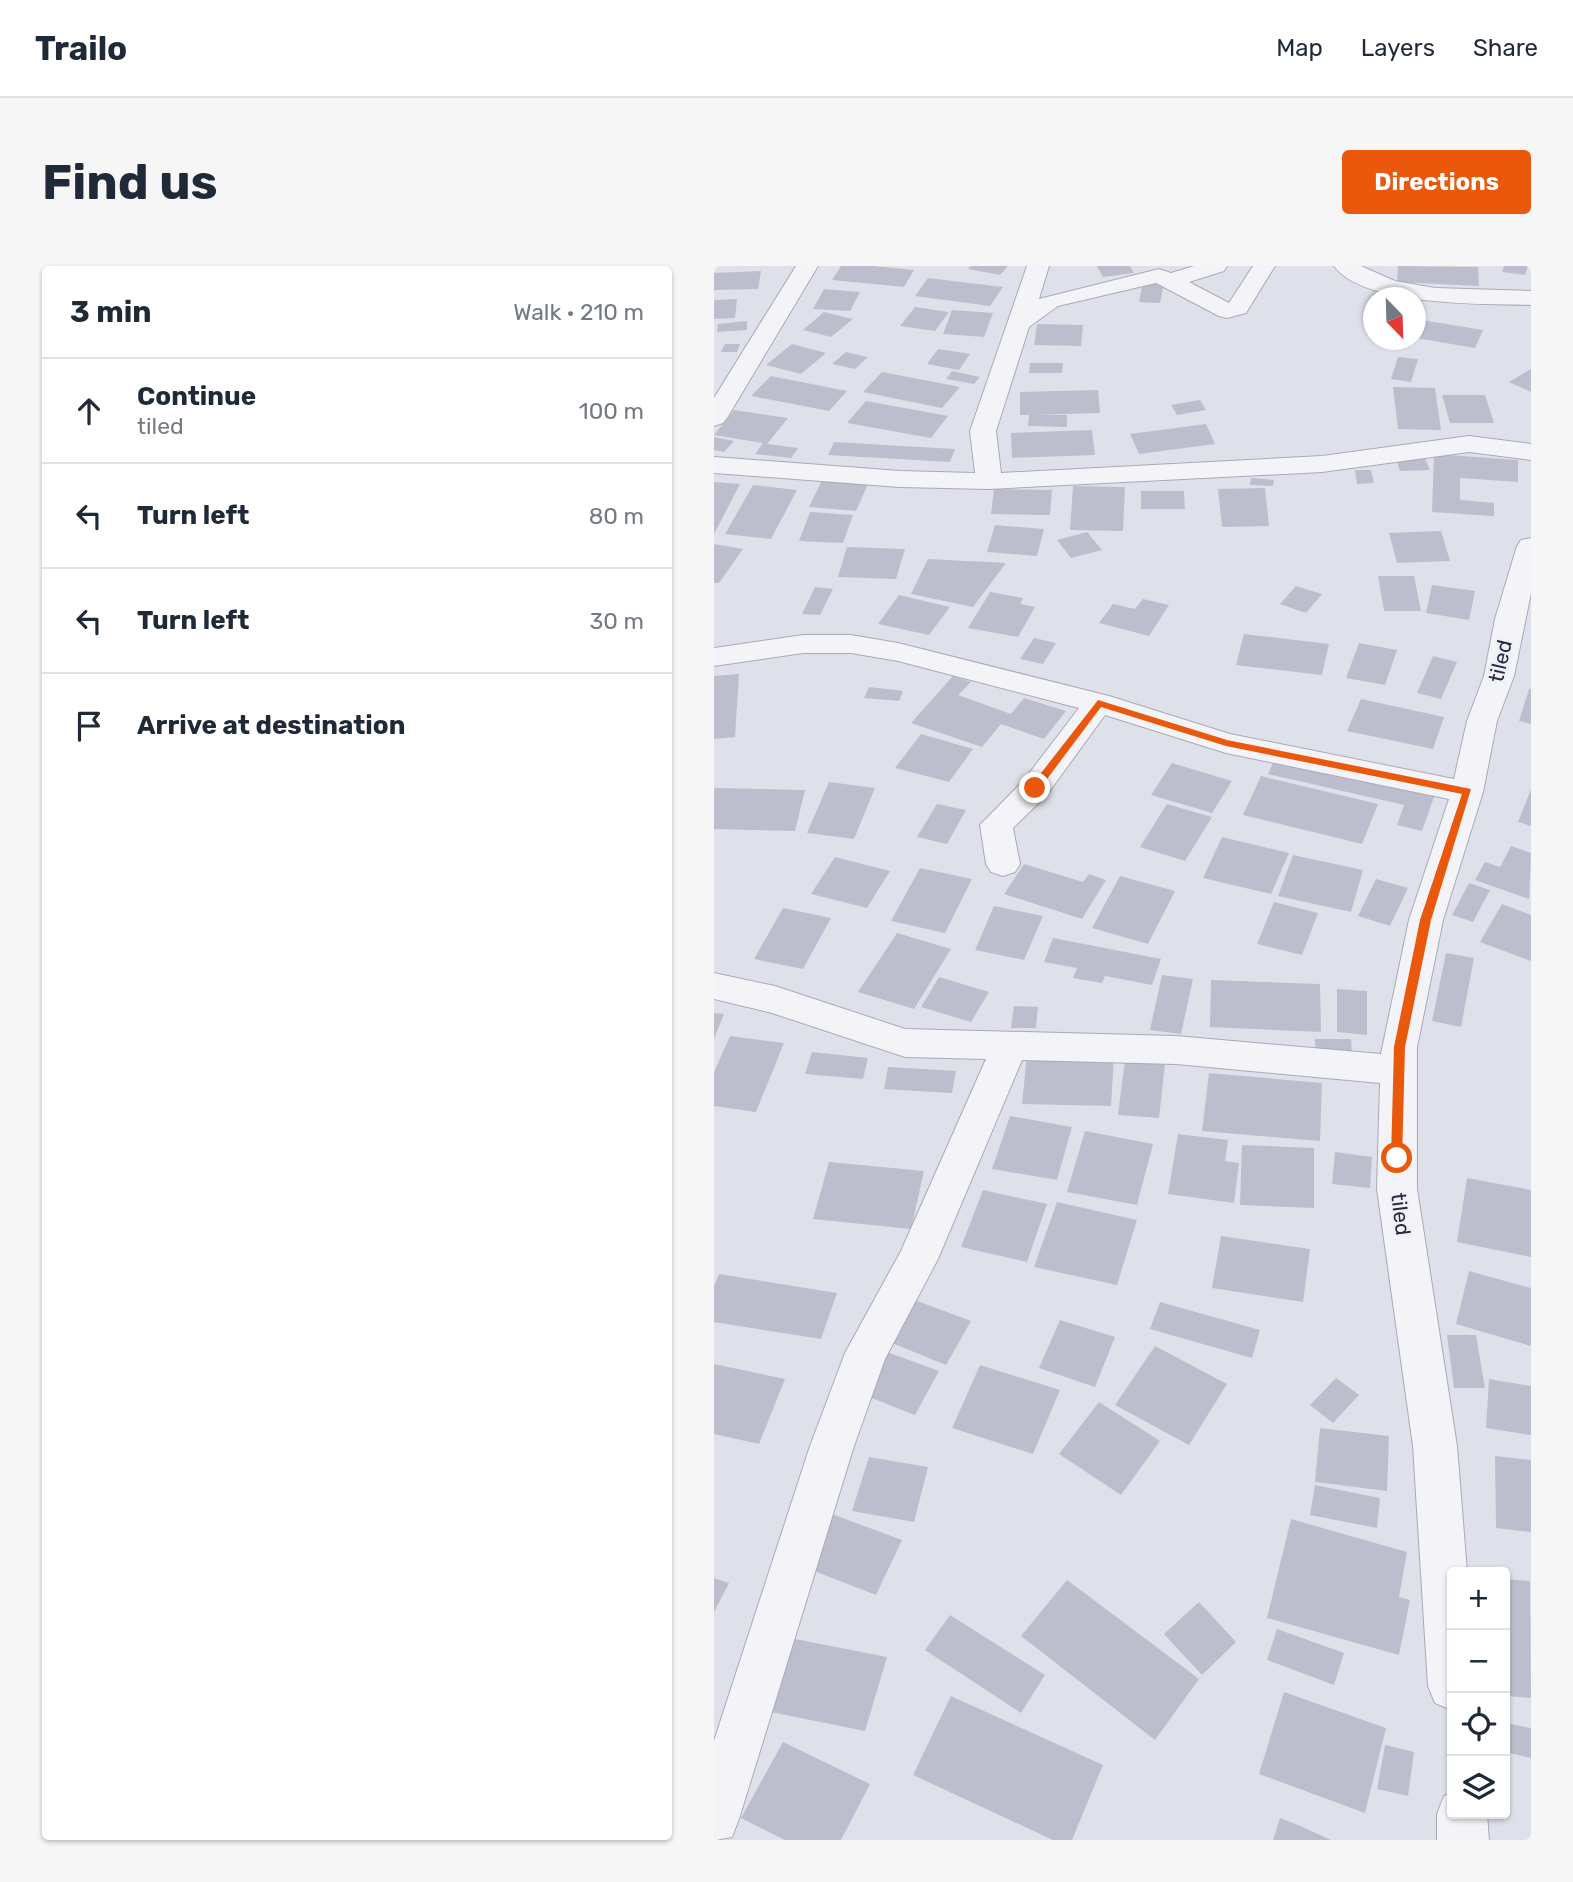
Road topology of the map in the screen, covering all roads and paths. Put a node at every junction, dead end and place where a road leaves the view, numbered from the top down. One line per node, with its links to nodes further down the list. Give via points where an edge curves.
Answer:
1 (807, 266): 9 (street)
2 (1038, 266): 8 (street)
3 (1216, 266): 6 (street)
4 (1264, 266): 6 (street, via 1238,308 1227,311)
5 (1345, 266): 7 (street, via 1363,278 1403,290)
6 (1171, 281): 8 (street, via 1159,276 1143,278 1074,294 1050,301)
7 (1531, 298)
8 (1020, 323): 12 (street, via 983,431)
9 (714, 418)
10 (1531, 452): 12 (street, via 1469,444 1322,464)
11 (714, 465): 12 (street)
12 (989, 481)
13 (1531, 546): 14 (street, tiled)
14 (1520, 621): 17 (street, tiled, via 1482,721)
15 (714, 657): 16 (street, via 803,643 851,644)
16 (1098, 704): 17 (street, via 1226,743); 18 (street, via 1035,788 996,825)
17 (1467, 792): 21 (street, tiled, via 1426,920)
18 (1003, 864)
19 (714, 986): 20 (street, via 775,1000 905,1043)
20 (1011, 1044): 21 (street, via 1176,1050); 23 (street, via 918,1259 866,1353)
21 (1398, 1070): 22 (street, tiled, via 1397,1189 1435,1446)
22 (1448, 1630)
23 (714, 1819)
24 (1461, 1819): 25 (street)
25 (1463, 1840)

